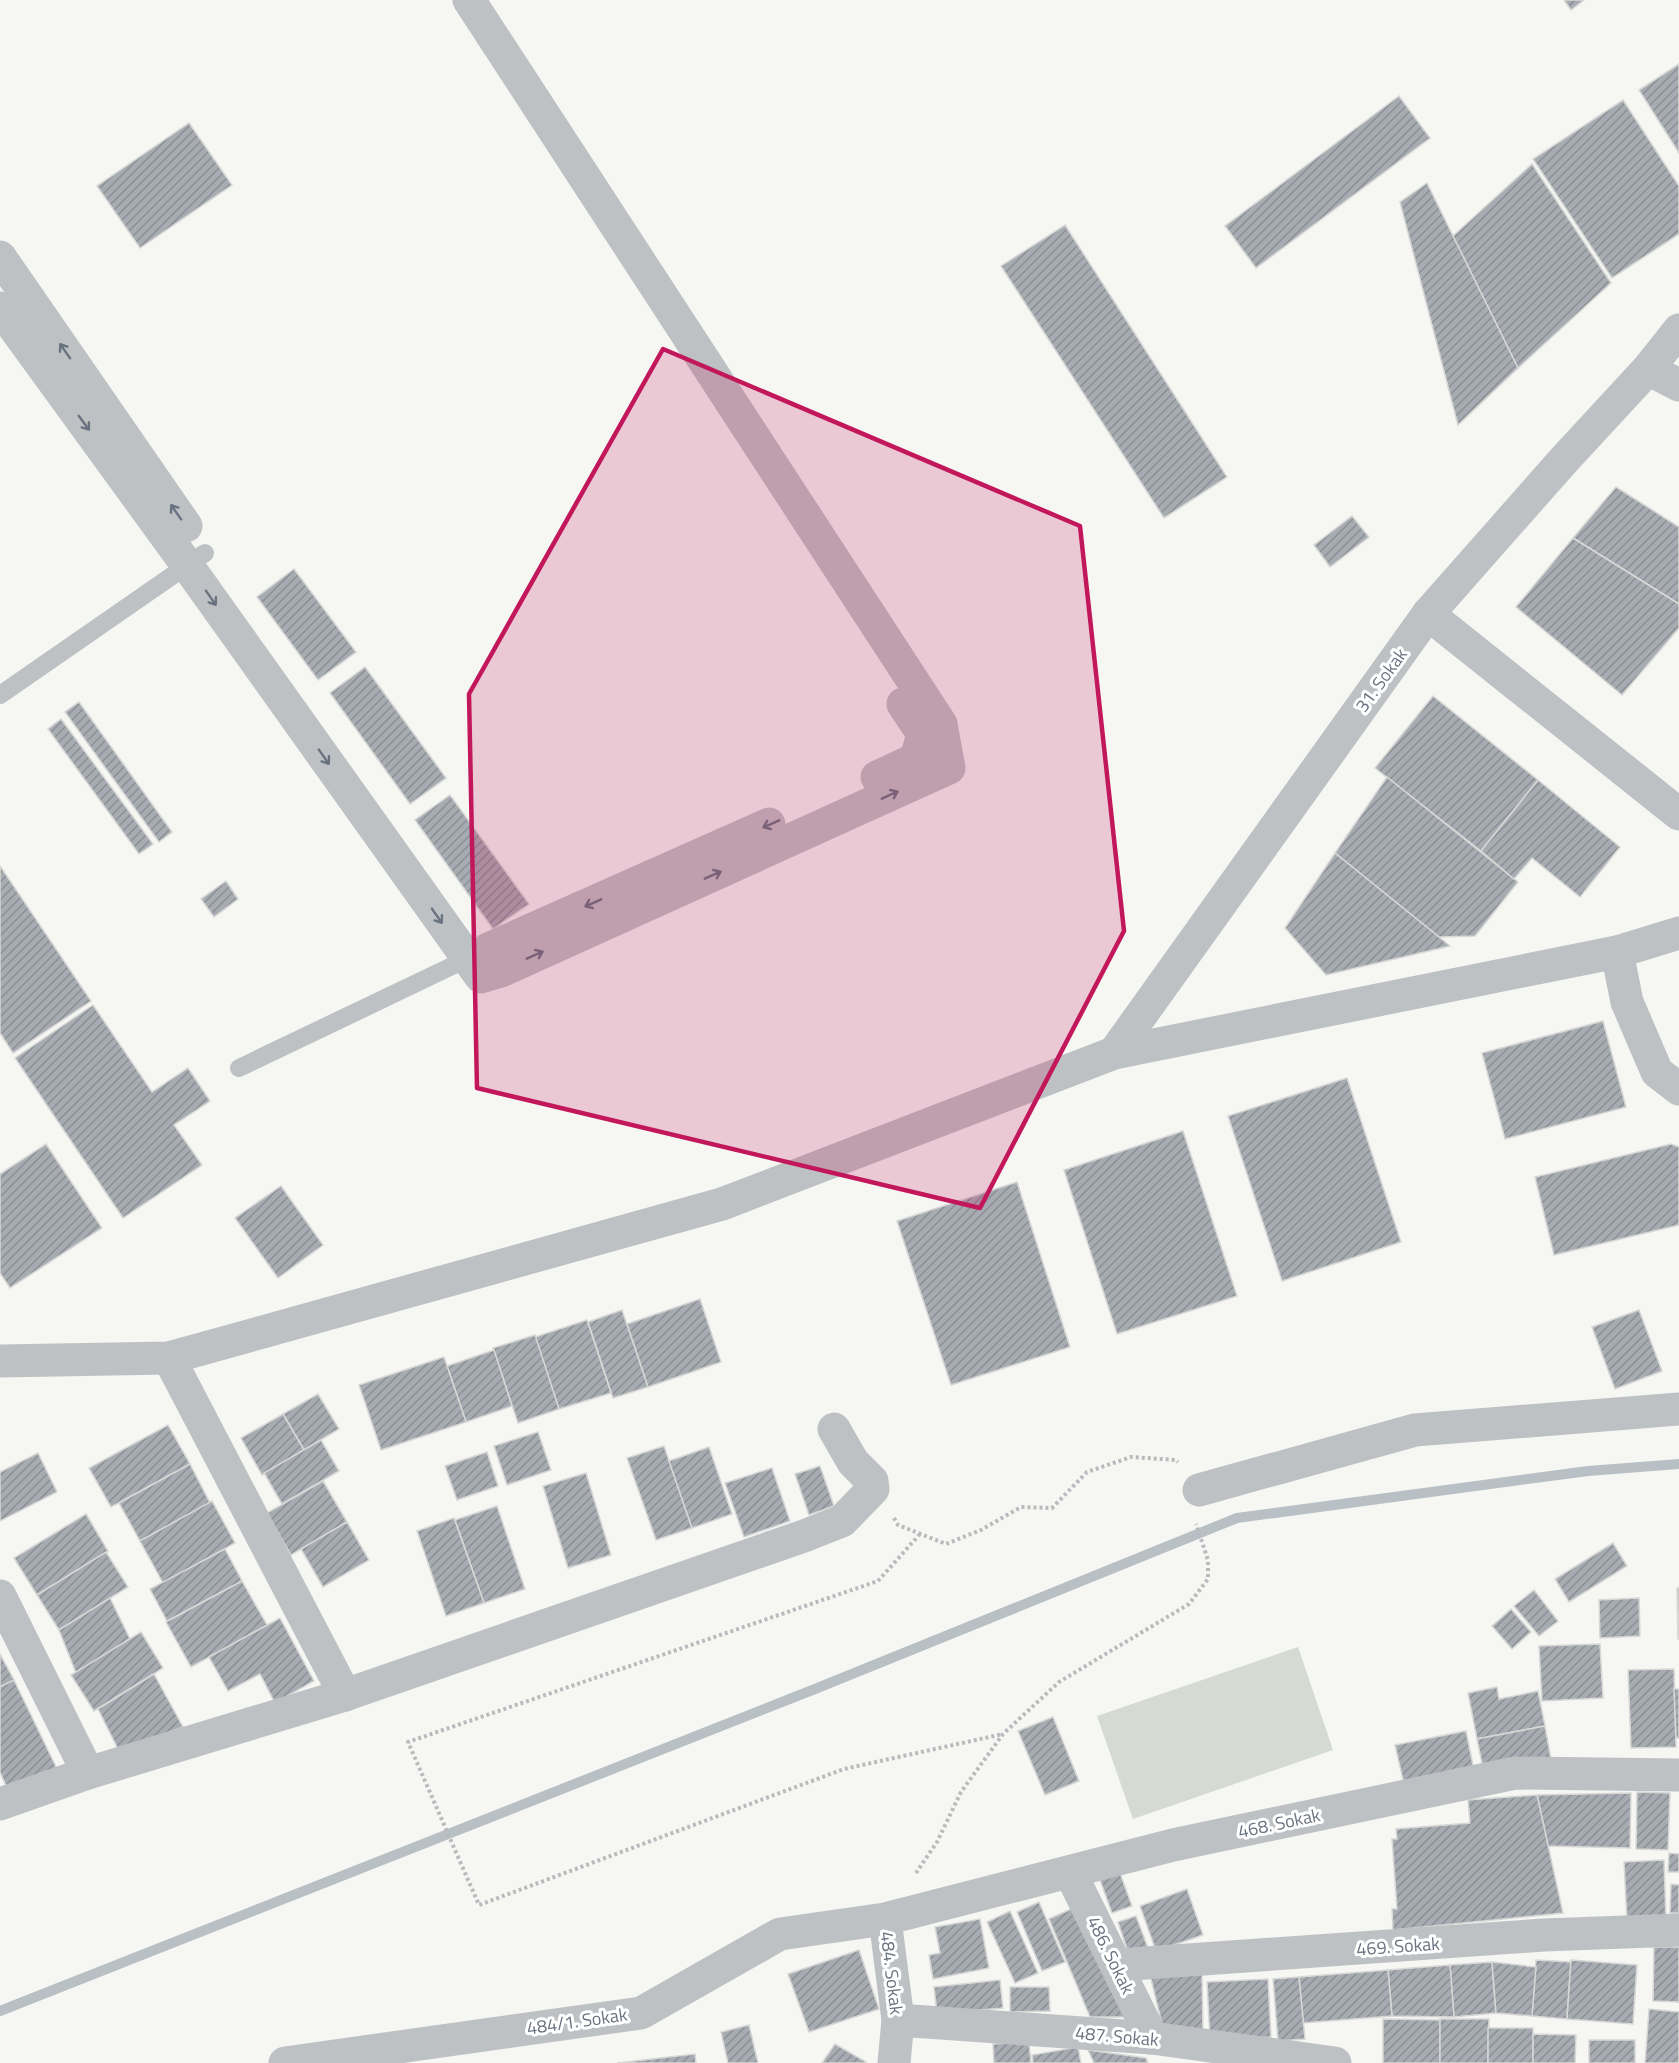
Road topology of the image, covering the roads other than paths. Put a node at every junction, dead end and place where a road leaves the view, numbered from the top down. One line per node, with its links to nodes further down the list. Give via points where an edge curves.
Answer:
1 (453, 0): 14 (street, one-way to 14, via 923,734 916,759)
2 (469, 0): 14 (street, one-way to 2, via 949,768 941,724)
3 (0, 257): 8 (street, one-way to 3)
4 (0, 308): 8 (street, one-way to 8)
5 (1679, 330): 6 (street, 31. Sokak)
6 (1648, 369): 7 (street); 9 (street, 31. Sokak)
7 (1679, 385)
8 (196, 559): 10 (lane); 14 (street)
9 (1428, 614): 11 (street); 15 (street, 31. Sokak)
10 (0, 695)
11 (1679, 814)
12 (1679, 933): 13 (street)
13 (1617, 952): 15 (street); 17 (street, via 1627,1002 1657,1072)
14 (486, 960): 16 (lane)
15 (1114, 1053): 18 (street, via 722,1204)
16 (239, 1068)
17 (1679, 1089)
18 (169, 1358): 19 (street); 24 (street)
19 (0, 1361)
20 (1679, 1409): 22 (street, via 1415,1430)
21 (834, 1429): 24 (street, via 853,1462 872,1481 873,1489 842,1521)
22 (1199, 1490)
23 (0, 1596): 25 (street)
24 (345, 1695): 25 (street)
25 (88, 1773): 27 (street)
26 (1679, 1775): 28 (street, 468. Sokak, via 1515,1773 1173,1845)
27 (0, 1804)
28 (1070, 1872): 29 (street, 468. Sokak); 31 (street, 486. Sokak)
29 (885, 1919): 32 (street, 484. Sokak); 34 (street, 484/1. Sokak, via 780,1934 641,2013)
30 (1679, 1930): 31 (street, 469. Sokak, via 1544,1935)
31 (1117, 1965): 33 (street, 486. Sokak)
32 (898, 2020): 33 (street, 487. Sokak); 35 (street, 484. Sokak)
33 (1152, 2038): 36 (street, 487. Sokak)
34 (285, 2063)
35 (894, 2063)
36 (1335, 2063)

